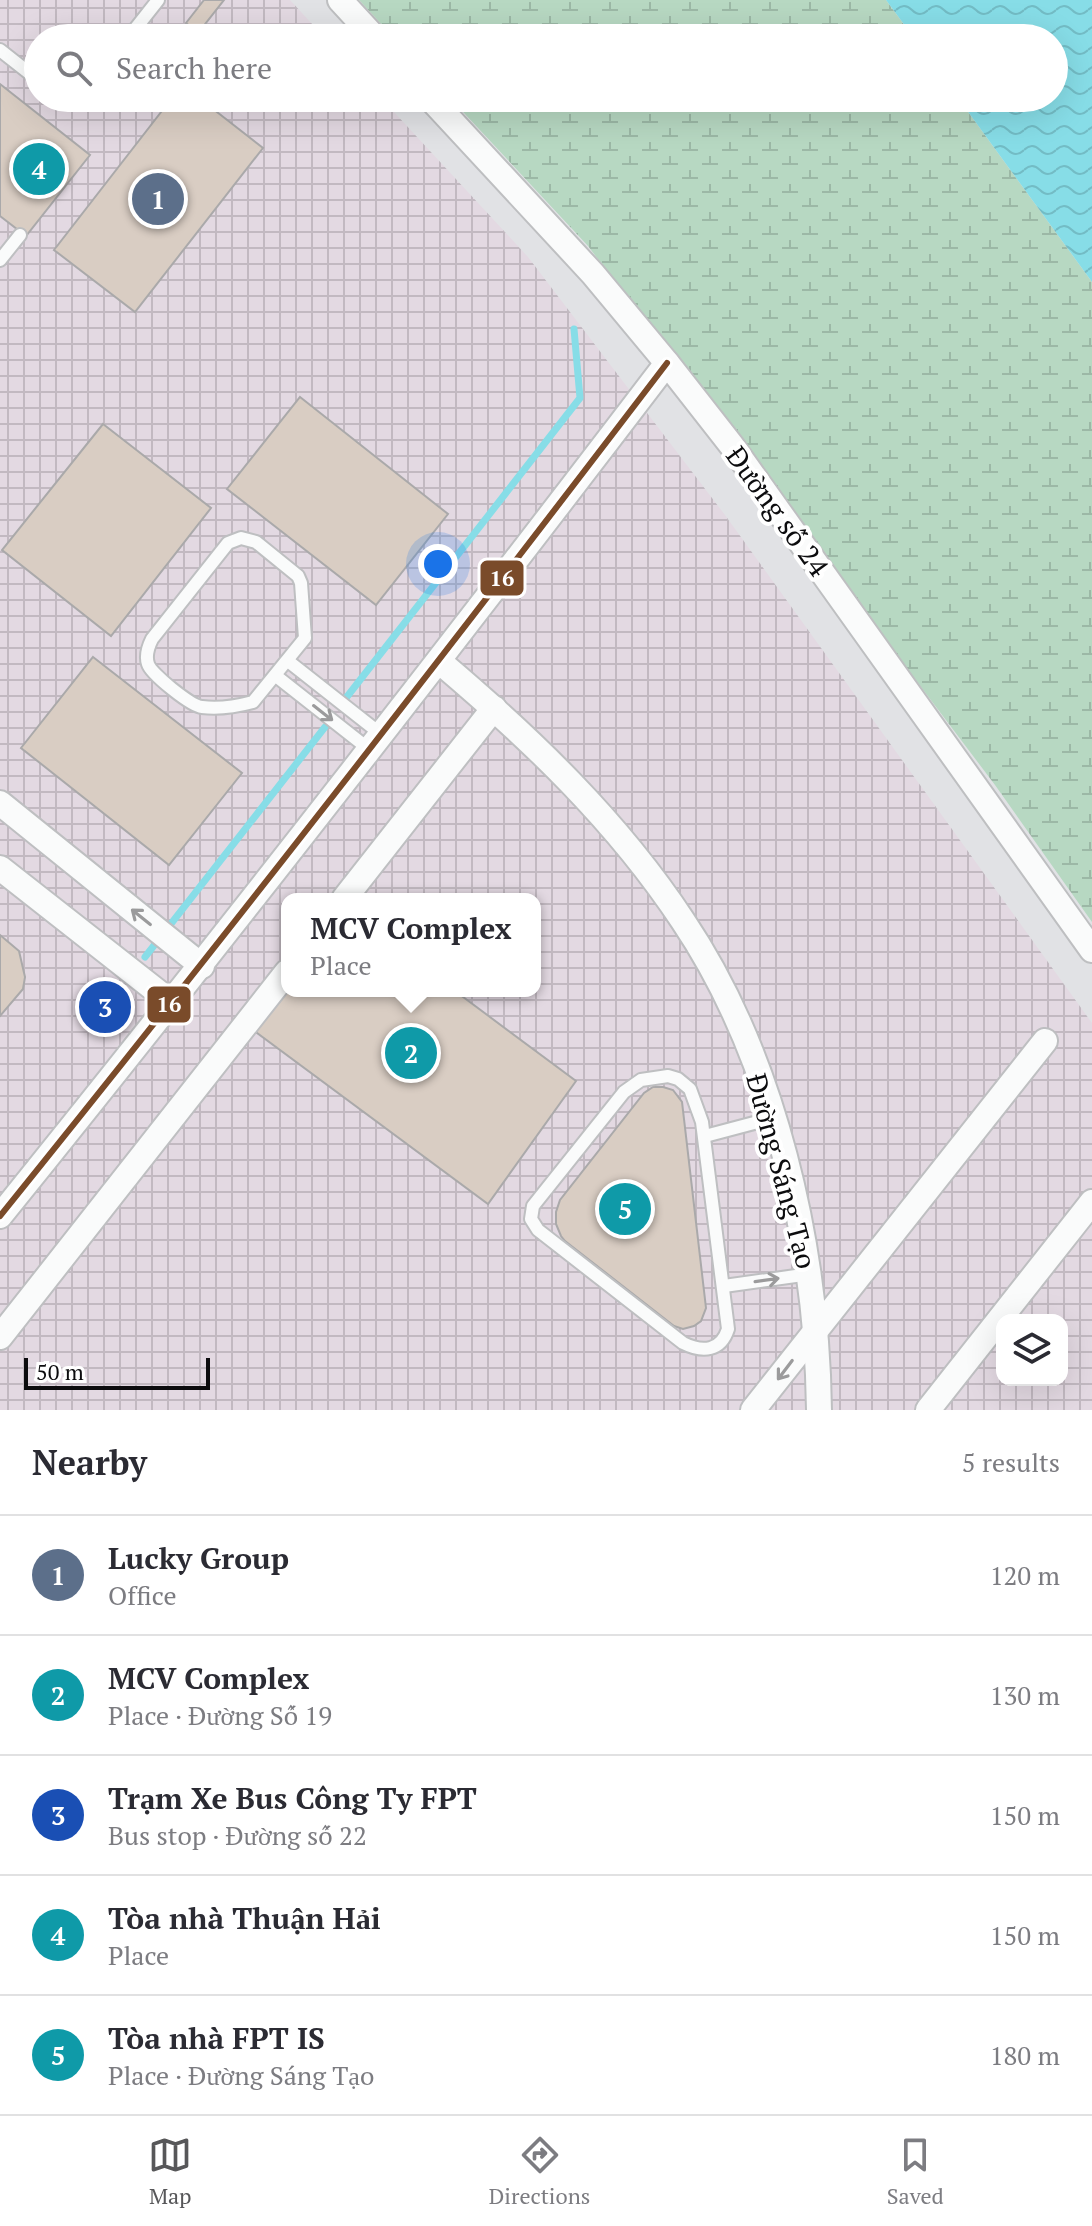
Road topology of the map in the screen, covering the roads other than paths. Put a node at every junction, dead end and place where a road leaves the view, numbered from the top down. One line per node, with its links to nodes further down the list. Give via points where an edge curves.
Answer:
1 (158, 0): 3 (lane)
2 (340, 0): 4 (street)
3 (139, 24)
4 (362, 24)
5 (0, 50): 6 (lane)
6 (24, 69)
7 (443, 112): 10 (street, Đường số 24, via 593,274)
8 (20, 235): 9 (lane)
9 (0, 260)
10 (667, 363): 12 (street); 19 (street, Đường số 24)
11 (288, 661): 13 (lane); 13 (lane, via 305,638 300,582 256,542 235,539 152,639 147,662 154,674 202,707 253,702); 15 (lane)
12 (440, 662): 14 (street, Đường Sáng Tạo); 15 (street)
13 (276, 676): 15 (lane, one-way to 15)
14 (494, 708): 18 (street); 24 (street, Đường Sáng Tạo, via 610,825 684,922 737,1020)
15 (376, 742): 20 (street)
16 (0, 803): 20 (street, one-way to 16)
17 (0, 868): 22 (street)
18 (349, 893)
19 (1092, 950)
20 (202, 966): 22 (street)
21 (281, 980): 31 (street)
22 (172, 1003): 27 (street)
23 (1045, 1041): 30 (street)
24 (773, 1118): 25 (lane); 28 (street, Đường Sáng Tạo)
25 (705, 1136): 29 (lane); 29 (lane, via 685,1083 668,1076 641,1080 624,1092 533,1206 531,1219 689,1346 705,1349 724,1340)
26 (1092, 1202): 34 (street)
27 (0, 1216)
28 (810, 1274): 29 (lane, one-way to 28); 30 (street, Đường Sáng Tạo)
29 (724, 1286)
30 (816, 1329): 32 (street, one-way to 32); 33 (street, Đường Sáng Tạo)
31 (0, 1337)
32 (753, 1410)
33 (819, 1410)
34 (928, 1410)

